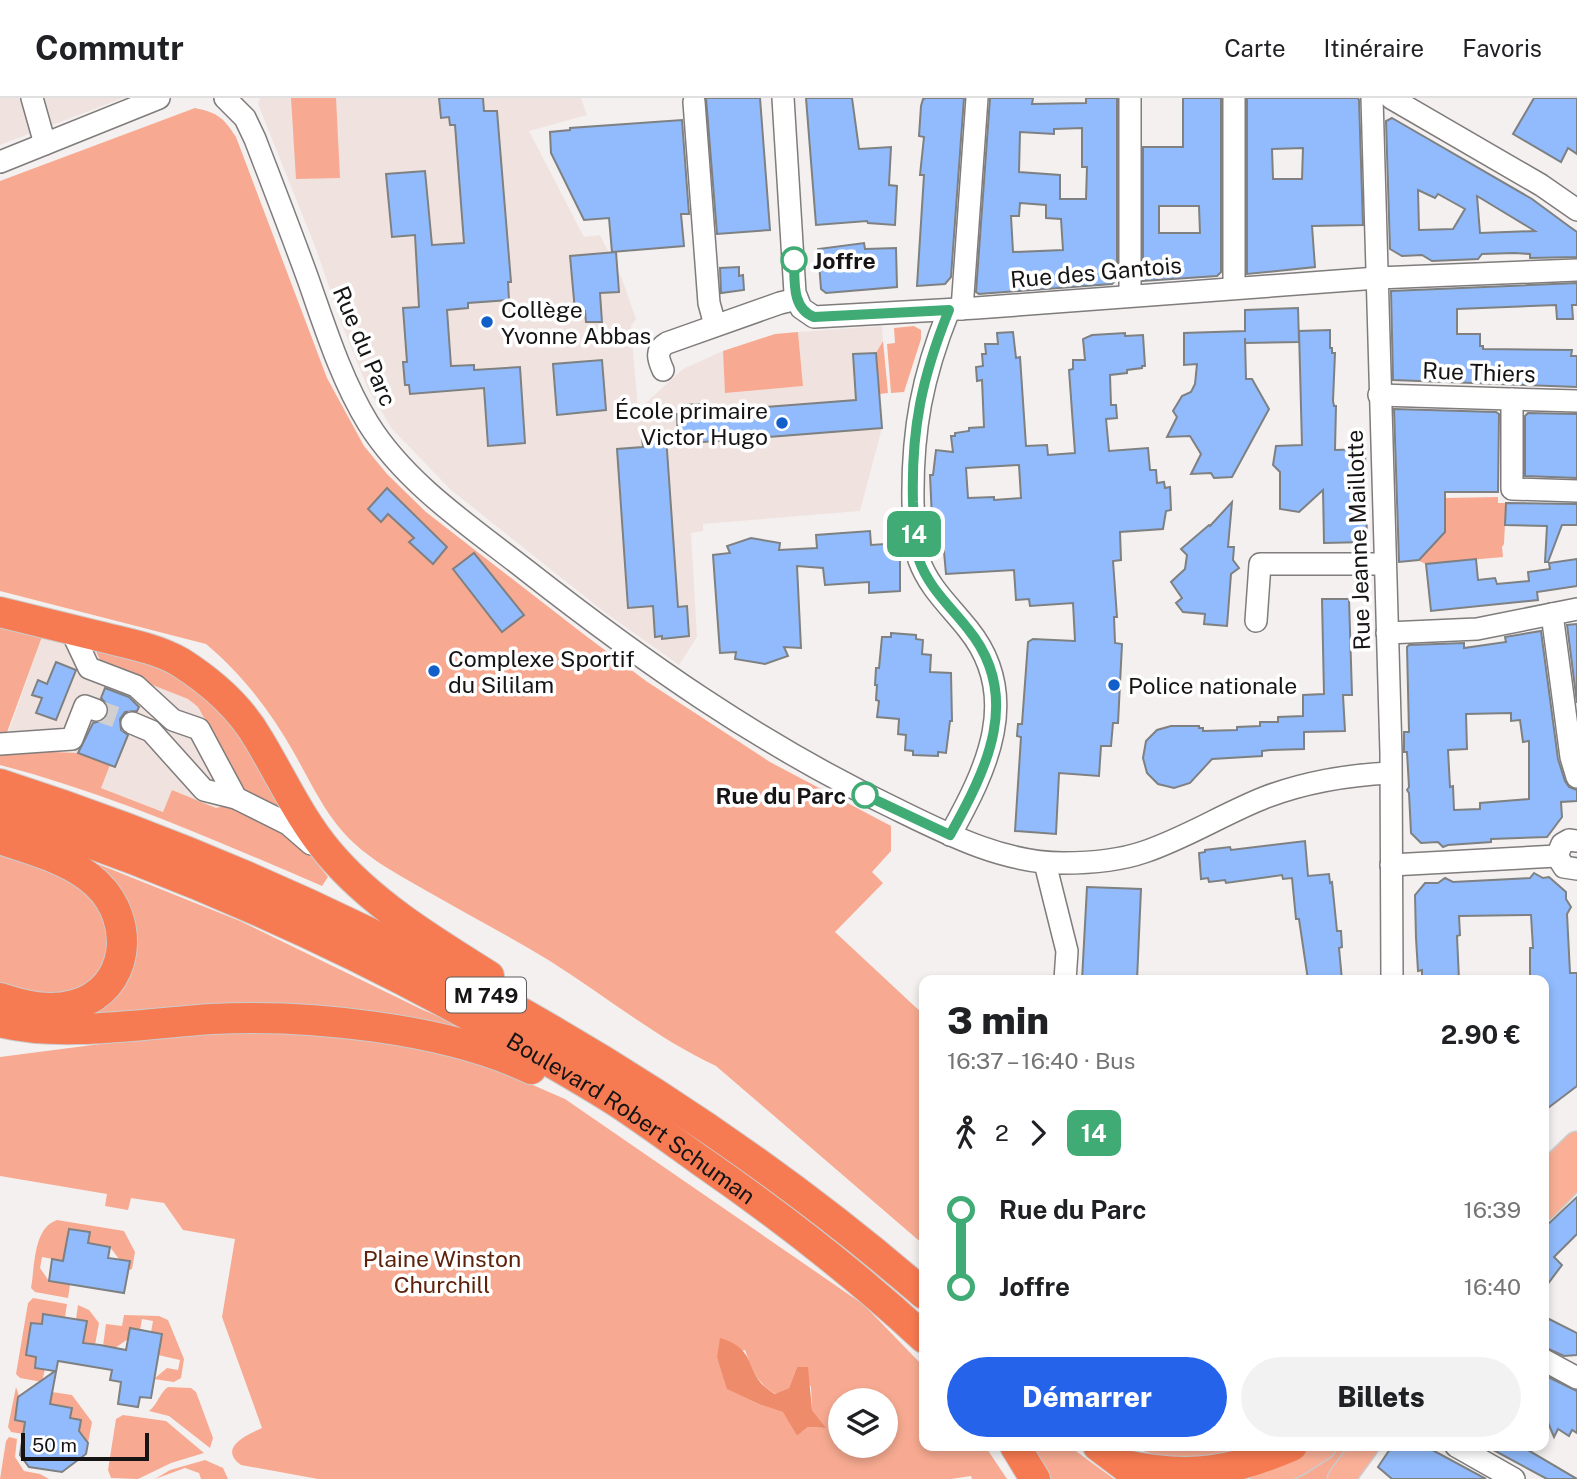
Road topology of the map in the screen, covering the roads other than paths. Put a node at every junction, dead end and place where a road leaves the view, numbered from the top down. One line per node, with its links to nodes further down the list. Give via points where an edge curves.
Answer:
1 (32, 98): 14 (street)
2 (49, 98): 14 (street, via 42,105)
3 (159, 98): 14 (street)
4 (219, 98): 12 (street)
5 (225, 98): 44 (street, Rue du Parc, via 245,118 255,139 354,397 384,445 420,484 602,629 715,707 808,765)
6 (783, 98): 21 (street)
7 (977, 98): 22 (street)
8 (1130, 98): 20 (street)
9 (1234, 98): 19 (street)
10 (1372, 98): 18 (street, Rue Jeanne Maillotte)
11 (1391, 98): 16 (street)
12 (204, 99)
13 (694, 103): 23 (street, via 709,303)
14 (49, 142): 15 (street)
15 (1, 161)
16 (1577, 209)
17 (1577, 270): 18 (street, Rue des Gantois)
18 (1377, 278): 19 (street, Rue des Gantois); 25 (street, Rue Jeanne Maillotte)
19 (1234, 288): 20 (street, Rue des Gantois)
20 (1130, 295): 22 (street, Rue des Gantois)
21 (797, 299): 22 (street, Rue des Gantois, via 805,312 820,318); 23 (street)
22 (956, 310): 44 (street, via 927,372 916,417 914,531 919,559 931,584 988,662 997,701 994,734 984,765)
23 (715, 326): 24 (street, via 661,347 658,355)
24 (663, 370)
25 (1379, 395): 26 (street, Rue Thiers); 29 (street, Rue Jeanne Maillotte)
26 (1512, 399): 27 (street, Rue Thiers); 28 (street, via 1512,489)
27 (1577, 401)
28 (1577, 491)
29 (1384, 564): 33 (street, via 1260,564); 35 (street, Rue Jeanne Maillotte)
30 (1577, 610): 32 (street)
31 (0, 612): 34 (highway)
32 (1552, 614): 35 (street, via 1477,629); 39 (street)
33 (1256, 621)
34 (71, 629): 36 (street); 51 (highway, via 177,660 211,685 251,727 310,828)
35 (1387, 633): 40 (street, Rue Jeanne Maillotte)
36 (89, 668): 38 (street, via 90,708 72,738); 42 (street, via 136,686 173,720 200,729)
37 (132, 723): 42 (street, via 151,731 204,790)
38 (0, 744)
39 (1575, 767)
40 (1390, 773): 48 (street, Rue du Parc, via 1289,790 1141,853 1093,862); 49 (street, Rue Jeanne Maillotte)
41 (0, 784): 59 (highway, Boulevard Robert Schuman / M 749, via 194,855 370,934 588,1053)
42 (236, 798): 51 (street, via 288,824)
43 (0, 812): 58 (highway, Boulevard Robert Schuman / M 749, via 177,877 332,944 484,1024)
44 (950, 835): 48 (street, Rue du Parc)
45 (1576, 838): 47 (street, via 1562,844)
46 (0, 839): 54 (highway, via 61,862 96,883 112,904 123,939 118,969 88,1000 55,1008)
47 (1557, 856): 49 (street); 50 (street, via 1564,867)
48 (1045, 863): 52 (street, via 1067,951)
49 (1391, 865): 53 (street, Rue Jeanne Maillotte)
50 (1577, 869)
51 (353, 879): 59 (highway, via 413,927 631,1066)
52 (1065, 975)
53 (1392, 975)
54 (0, 998)
55 (0, 1022): 56 (highway, via 47,1029)
56 (125, 1026): 57 (highway); 58 (highway, via 250,1018 374,1027 496,1054)
57 (0, 1046)
58 (648, 1123): 65 (highway, Boulevard Robert Schuman / M 749, via 820,1248)
59 (730, 1145): 64 (highway, Boulevard Robert Schuman / M 749)
60 (1577, 1146): 61 (main road)
61 (1549, 1172)
62 (1577, 1173): 63 (main road)
63 (1549, 1202)
64 (919, 1290)
65 (919, 1333)
66 (1549, 1362): 67 (street)
67 (1574, 1374)
68 (1018, 1451): 75 (highway)
69 (1105, 1451): 74 (highway)
70 (1280, 1451): 74 (highway, via 1216,1473)
71 (1315, 1451): 76 (main road)
72 (1361, 1451): 77 (main road)
73 (1466, 1451): 78 (street)
74 (1133, 1472)
75 (1035, 1479)
76 (1264, 1479)
77 (1341, 1479)
78 (1514, 1479)

